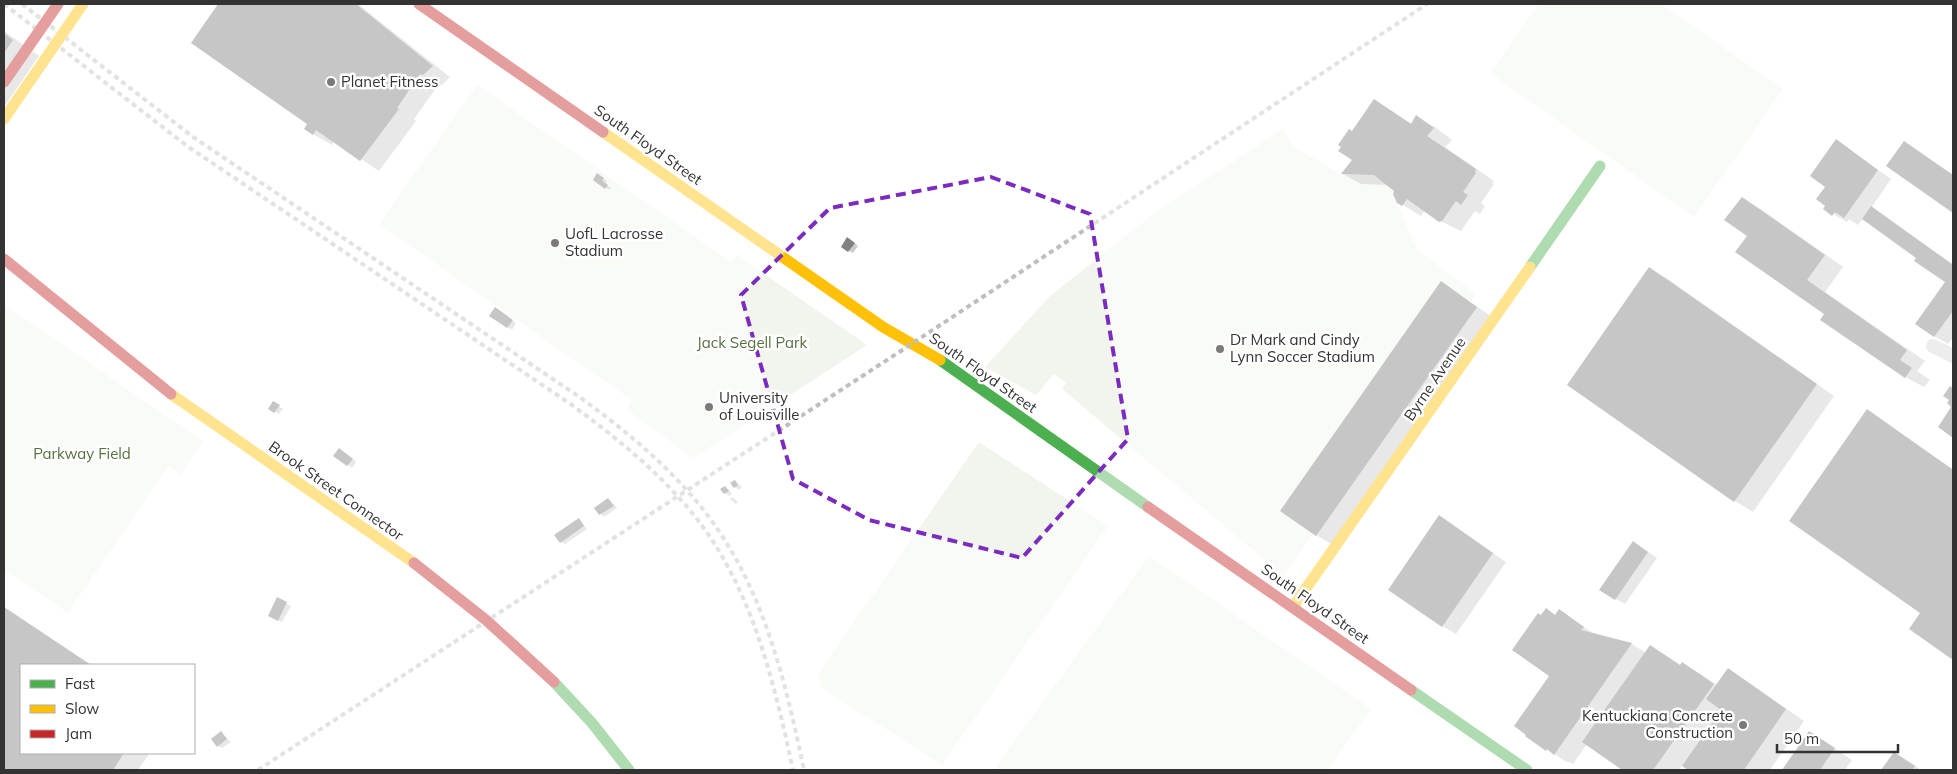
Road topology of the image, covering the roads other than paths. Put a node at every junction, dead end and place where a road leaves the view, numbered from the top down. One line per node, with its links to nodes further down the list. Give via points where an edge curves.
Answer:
1 (58, 4): 4 (street)
2 (83, 4): 5 (street, bridge)
3 (425, 5): 10 (street, South Floyd Street, via 883,327 913,343 998,400)
4 (4, 82)
5 (4, 119)
6 (1600, 166): 10 (street, Byrne Avenue)
7 (4, 259): 11 (street, Brook Street Connector, bridge, via 175,397 414,563 483,616 554,682)
8 (1933, 346): 9 (street)
9 (1953, 356)
10 (1293, 607): 12 (street, South Floyd Street)
11 (629, 770)
12 (1527, 770)

